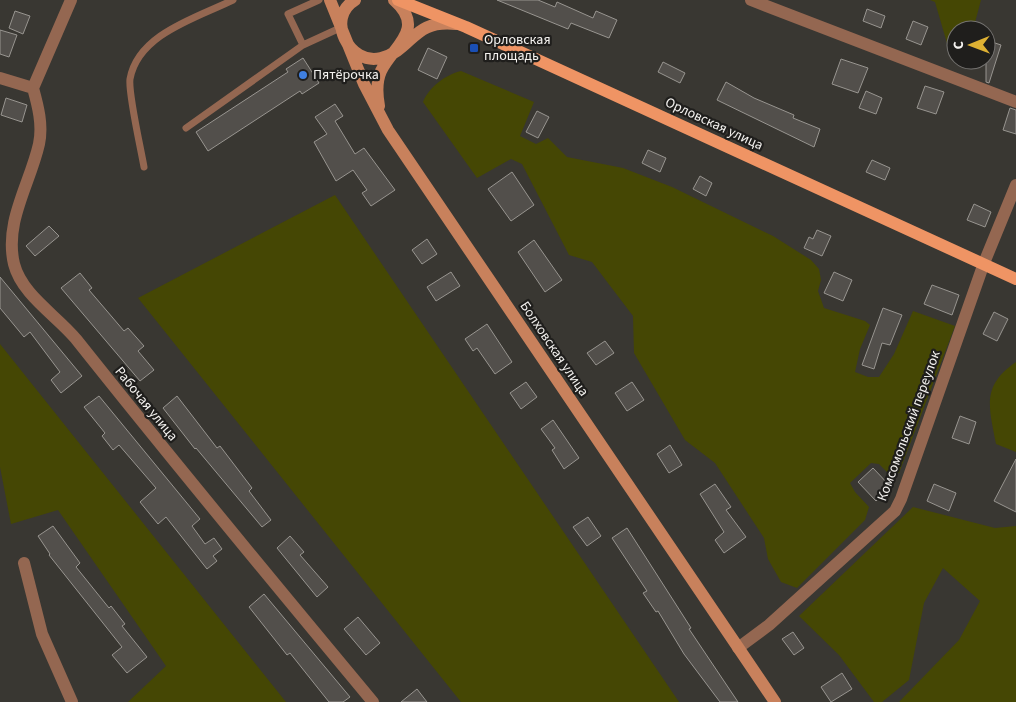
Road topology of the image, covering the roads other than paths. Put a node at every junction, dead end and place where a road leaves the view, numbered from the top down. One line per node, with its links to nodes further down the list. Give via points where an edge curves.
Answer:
1 (70, 0): 14 (street)
2 (233, 0): 18 (lane, via 154,38 137,59 130,81)
3 (319, 0): 11 (lane, via 288,14)
4 (330, 0): 10 (main road, Болховская улица)
5 (355, 0): 10 (main road, via 343,15)
6 (394, 0): 12 (main road, via 401,6 407,20 407,32)
7 (398, 0): 9 (main road, Орловская улица)
8 (750, 0): 15 (street)
9 (461, 25): 12 (main road, via 428,26 417,31); 20 (main road, Орловская улица)
10 (342, 34): 11 (lane); 12 (main road, via 353,52 364,58 380,59); 17 (main road, Болховская улица)
11 (303, 45): 16 (lane)
12 (393, 53): 17 (main road, via 382,70 377,91)
13 (0, 78): 14 (street)
14 (33, 88): 25 (street, Рабочая улица, via 40,113 39,143 11,240 14,265 22,284 65,326 212,510)
15 (1016, 102)
16 (186, 128)
17 (388, 130): 23 (main road, Болховская улица)
18 (144, 167)
19 (1016, 186): 20 (street, Комсомольский переулок)
20 (984, 264): 21 (main road, Орловская улица); 23 (street, Комсомольский переулок, via 895,511 769,625)
21 (1016, 279)
22 (24, 563): 24 (street, via 42,634)
23 (738, 648): 26 (main road, Болховская улица)
24 (72, 702)
25 (373, 702)
26 (775, 702)

